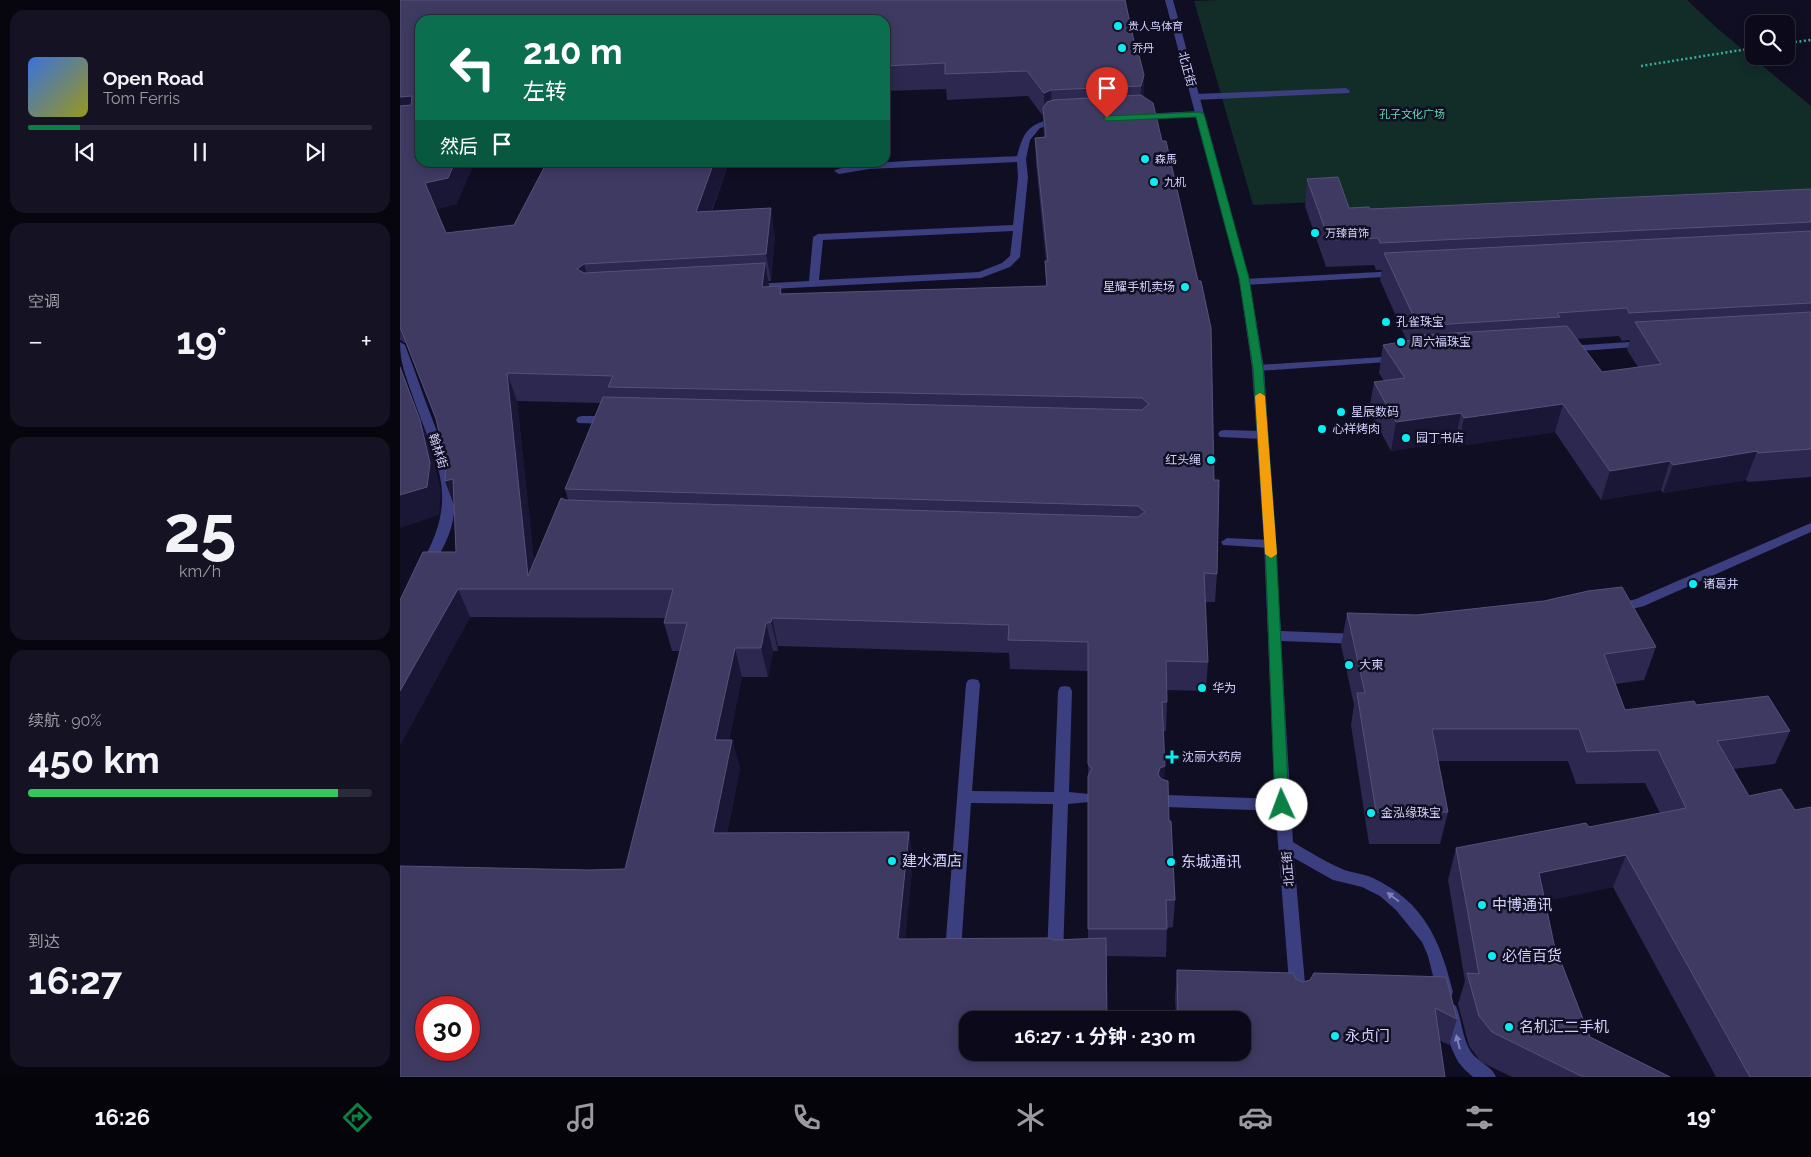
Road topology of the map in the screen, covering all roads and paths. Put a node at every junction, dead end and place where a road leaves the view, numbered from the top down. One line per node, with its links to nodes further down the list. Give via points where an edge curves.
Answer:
1 (1169, 0): 7 (street, 北正街)
2 (1811, 40): 3 (path)
3 (1795, 42)
4 (1745, 49): 5 (path)
5 (1641, 66)
6 (1346, 91): 7 (street)
7 (1195, 97): 8 (street, 北正街)
8 (1200, 114): 9 (street); 17 (street, 北正街)
9 (1131, 117)
10 (1072, 120): 11 (street, via 1037,126 1026,140)
11 (1022, 158): 12 (street); 15 (street)
12 (890, 165)
13 (863, 167): 14 (street)
14 (838, 171)
15 (1017, 228): 18 (street, via 1015,257 1006,265 982,275); 18 (street, via 818,237)
16 (1404, 274): 17 (street)
17 (1244, 282): 24 (street, 北正街)
18 (814, 284): 19 (street)
19 (737, 288)
20 (1653, 344): 22 (street)
21 (400, 345): 32 (street, 翰林街, via 439,448 449,491 450,508 440,543)
22 (1555, 350)
23 (1407, 359): 24 (street)
24 (1258, 368): 28 (street, 北正街)
25 (582, 420): 26 (street)
26 (622, 421)
27 (1224, 434): 28 (street)
28 (1263, 435): 31 (street, 北正街)
29 (1811, 527): 33 (street, via 1639,602)
30 (1226, 542): 31 (street)
31 (1270, 544): 34 (street, 北正街)
32 (420, 576)
33 (1601, 612)
34 (1275, 636): 35 (street); 42 (street, 北正街)
35 (1372, 639)
36 (973, 684): 38 (street)
37 (1064, 691): 39 (street)
38 (965, 797): 39 (street); 44 (street)
39 (1061, 798): 40 (street); 45 (street)
40 (1084, 798)
41 (1166, 801): 42 (street)
42 (1282, 805): 43 (street, 北正街)
43 (1286, 846): 46 (street, 北正街); 47 (street, one-way to 43, via 1475,1070 1460,1051 1436,956 1428,938 1402,905 1385,891 1365,881 1338,875)
44 (953, 951)
45 (1055, 958)
46 (1299, 1000)
47 (1488, 1077)

